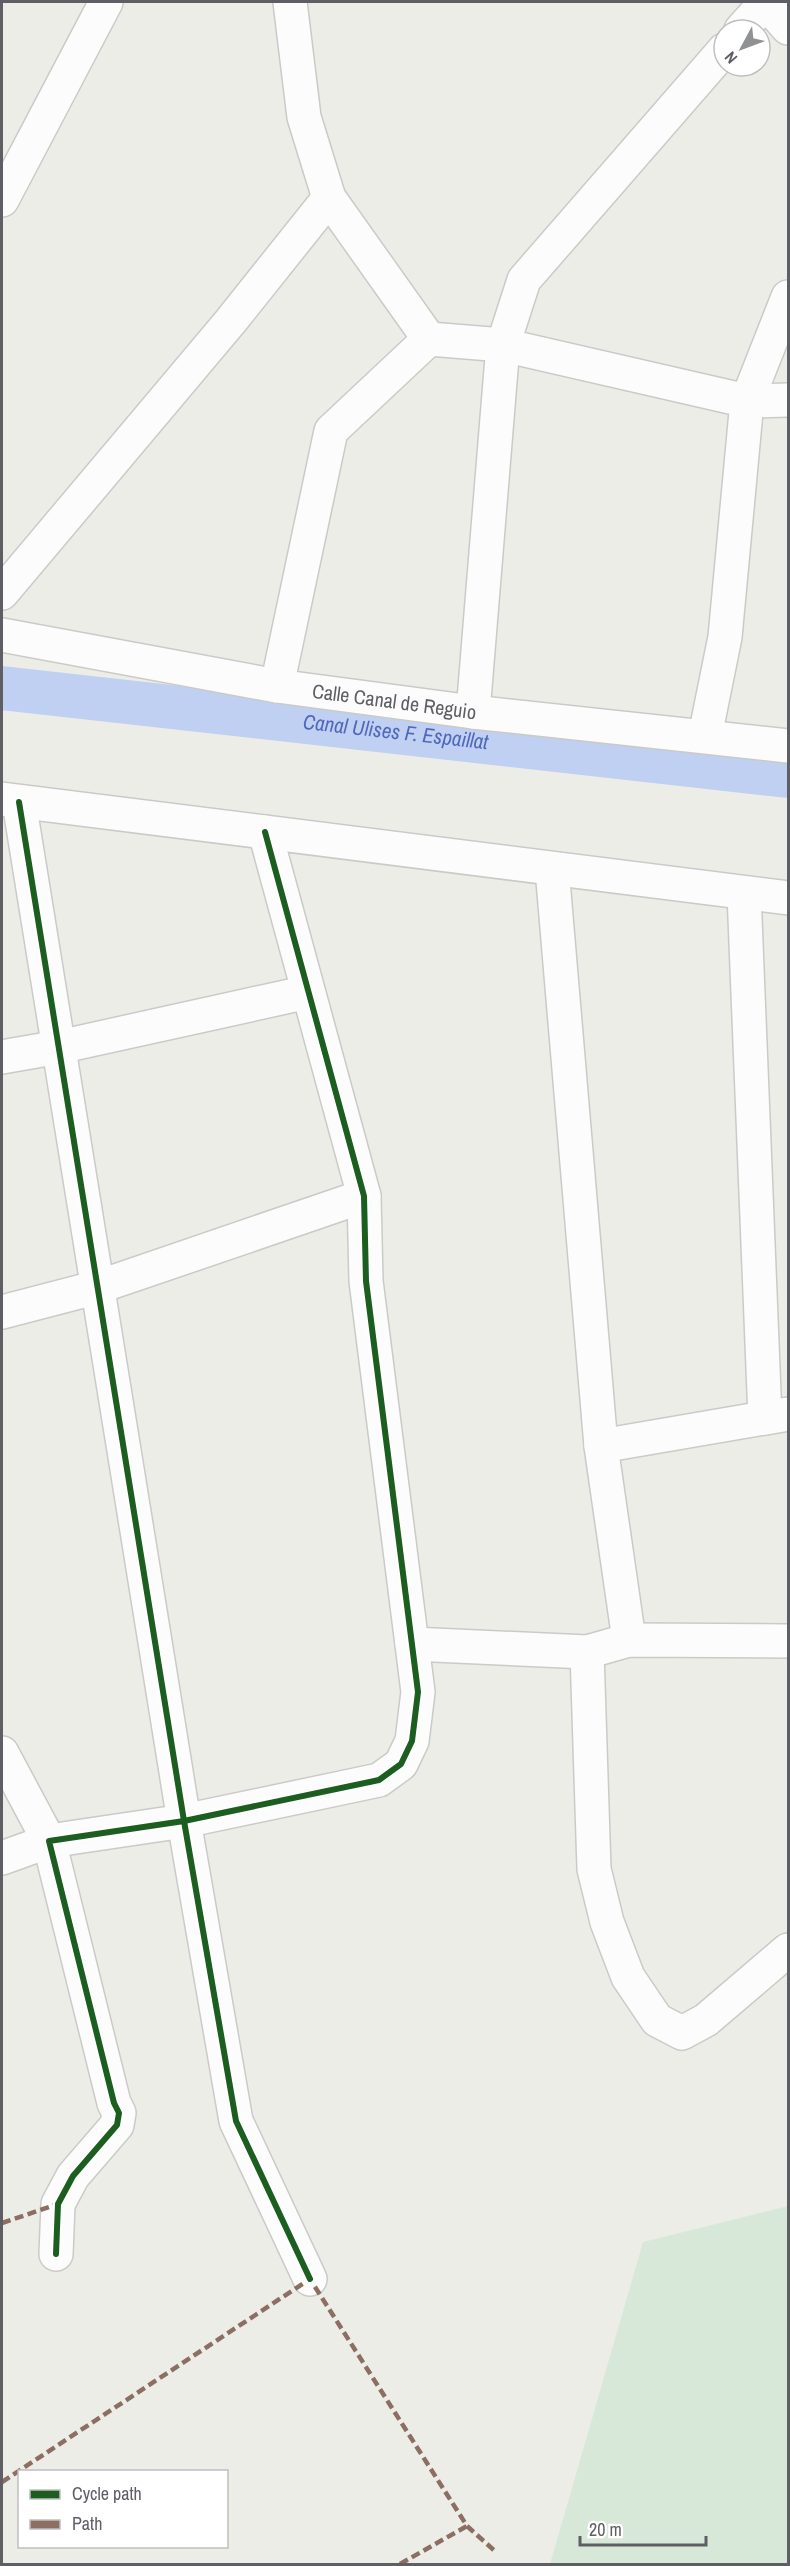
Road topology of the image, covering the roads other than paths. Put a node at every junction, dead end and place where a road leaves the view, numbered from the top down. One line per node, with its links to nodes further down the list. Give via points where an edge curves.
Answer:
1 (106, 2): 8 (street)
2 (290, 2): 7 (street, via 304,117)
3 (766, 2): 4 (street); 5 (street)
4 (752, 18)
5 (789, 28)
6 (712, 64): 11 (street, via 524,280)
7 (329, 198): 10 (street); 14 (street)
8 (2, 200)
9 (789, 297): 13 (street)
10 (429, 339): 11 (street); 16 (street, via 331,431)
11 (503, 345): 13 (street); 17 (street)
12 (789, 400): 13 (street)
13 (747, 401): 18 (street, via 725,637)
14 (2, 593)
15 (2, 635): 16 (street, Calle Canal de Reguio)
16 (277, 686): 17 (street, Calle Canal de Reguio)
17 (473, 712): 18 (street, Calle Canal de Reguio)
18 (705, 736): 19 (street, Calle Canal de Reguio)
19 (789, 746)
20 (10, 801): 21 (street); 26 (street)
21 (265, 832): 22 (street); 25 (street)
22 (552, 869): 23 (street); 32 (street)
23 (744, 893): 24 (street); 31 (street)
24 (789, 898)
25 (308, 992): 26 (street); 28 (street)
26 (59, 1047): 27 (street); 29 (street)
27 (2, 1057)
28 (364, 1196): 29 (street); 35 (street, via 366,1281)
29 (98, 1287): 30 (street); 38 (street)
30 (2, 1312)
31 (777, 1416): 32 (street)
32 (601, 1446): 33 (street)
33 (629, 1640): 34 (street); 36 (street)
34 (789, 1641)
35 (412, 1644): 36 (street); 38 (street, via 418,1692 412,1741 401,1764 379,1780)
36 (587, 1652): 41 (street, via 594,1869 607,1923 628,1977 639,1994 657,2020 682,2033 706,2020)
37 (2, 1753): 39 (street)
38 (184, 1821): 39 (street); 43 (street, via 236,2121)
39 (49, 1841): 40 (street); 42 (street, via 119,2113 117,2125 73,2176 58,2204)
40 (2, 1858)
41 (789, 1950)
42 (56, 2254)
43 (310, 2279)

